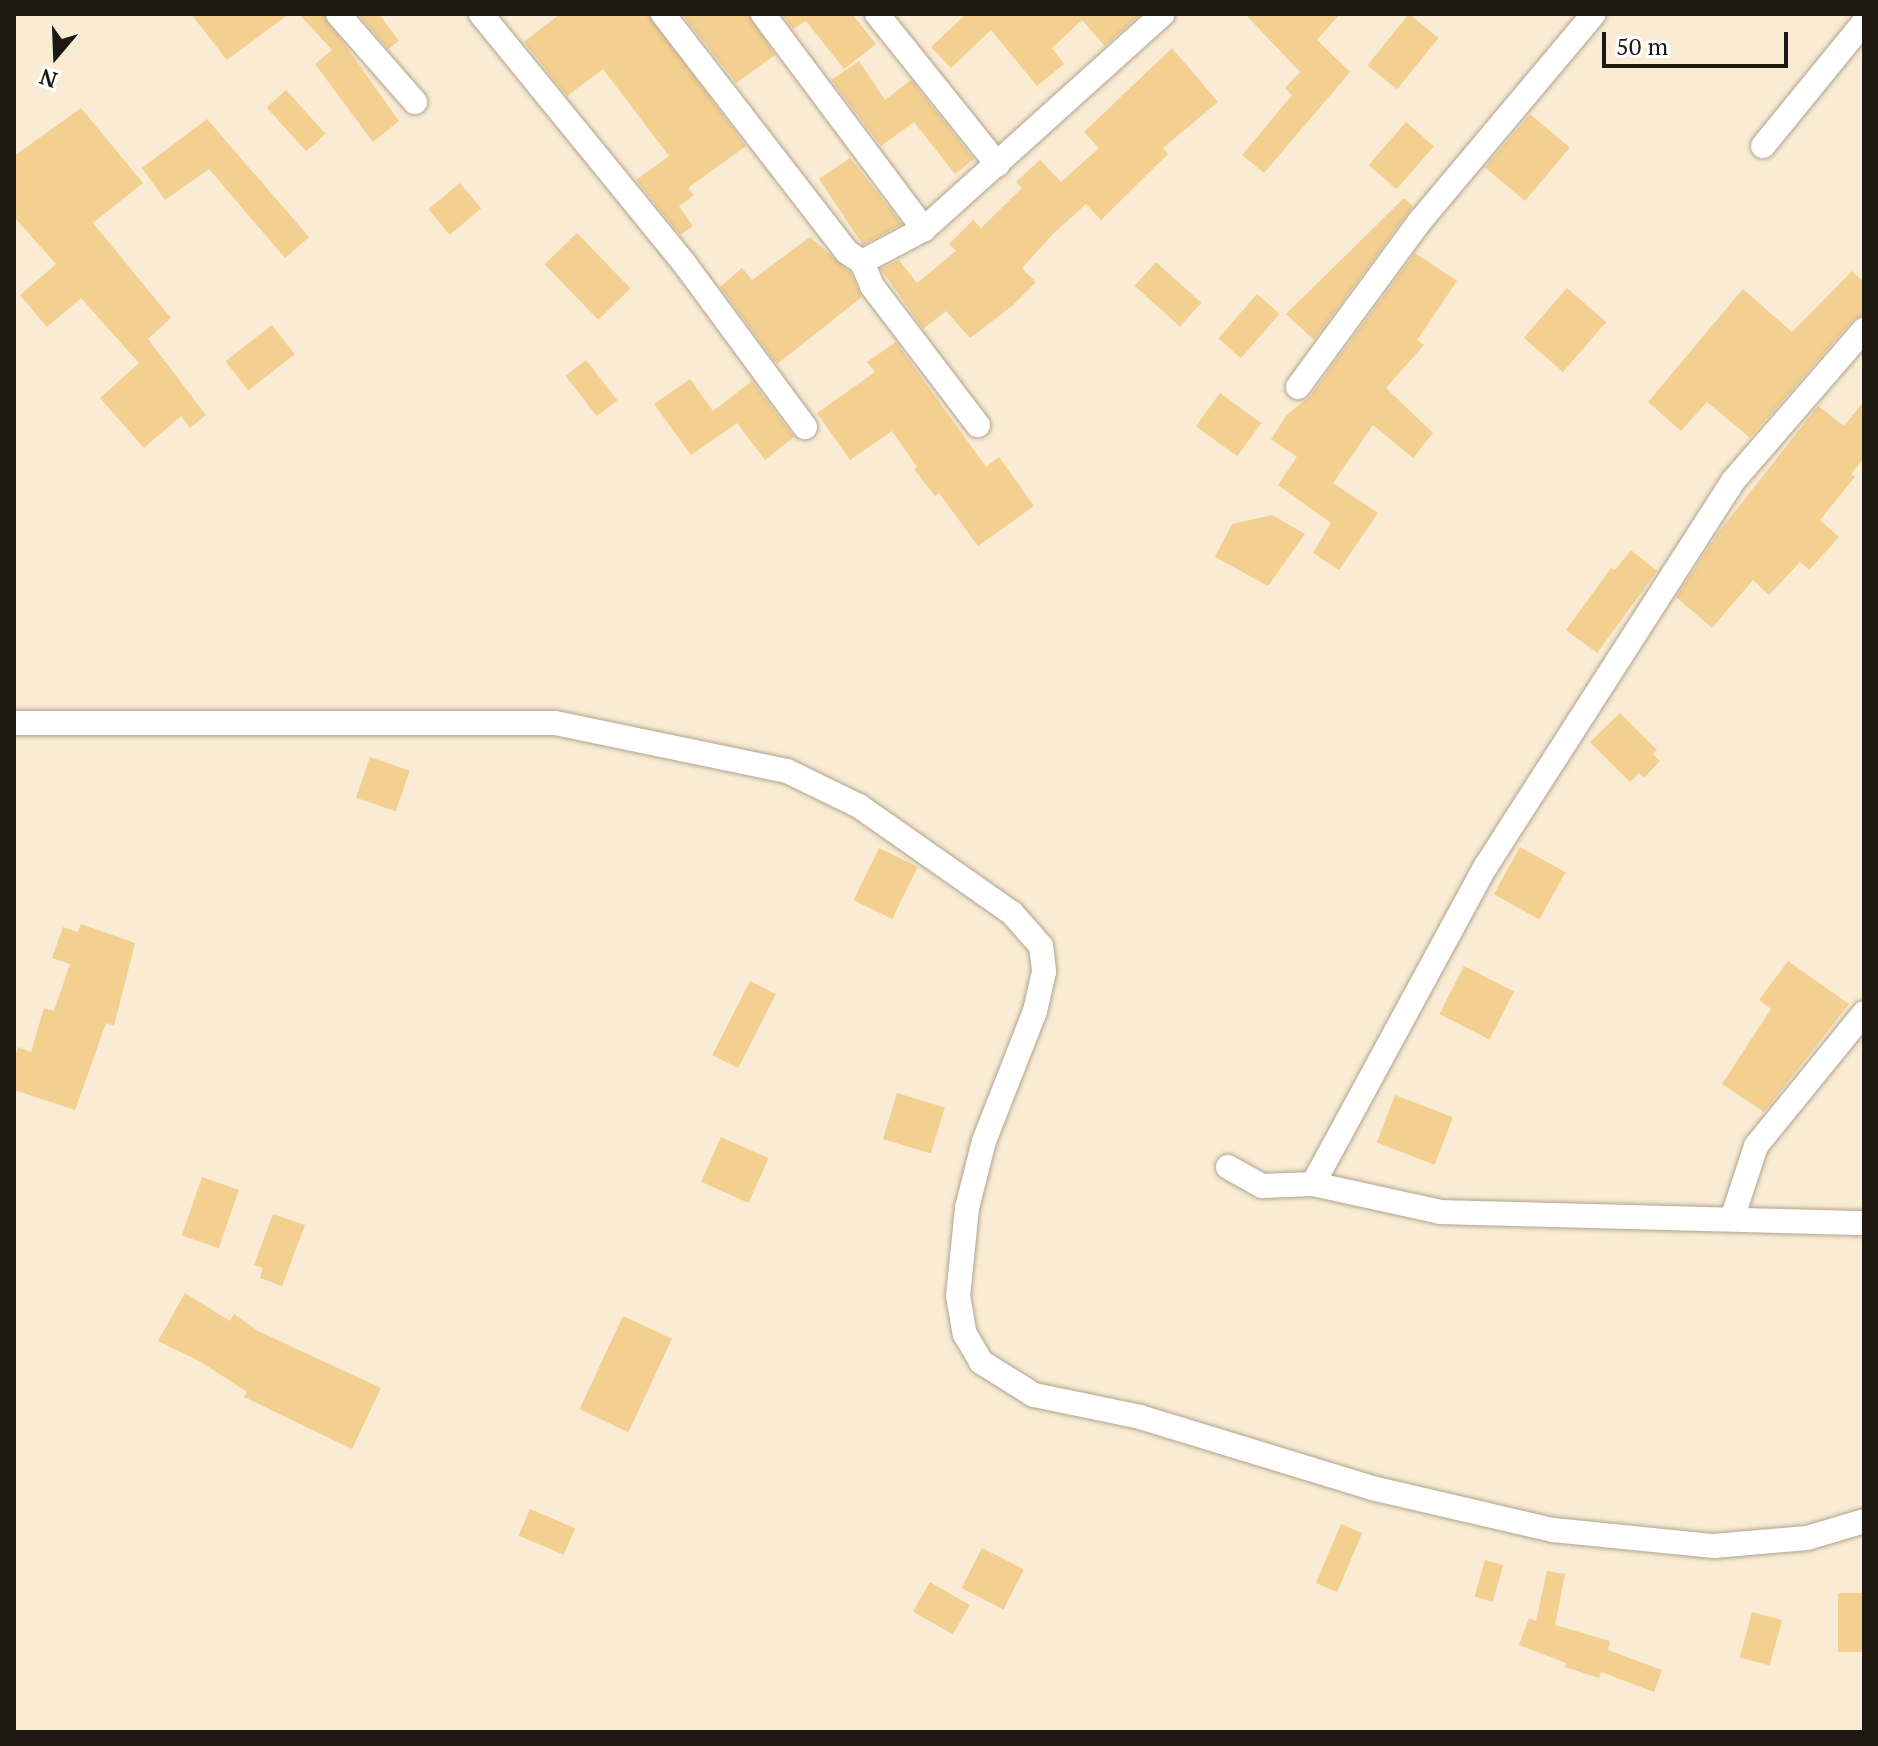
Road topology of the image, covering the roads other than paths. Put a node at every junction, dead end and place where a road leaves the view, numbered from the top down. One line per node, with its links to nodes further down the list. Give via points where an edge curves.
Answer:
1 (338, 14): 9 (street)
2 (481, 14): 17 (street, via 684,263)
3 (663, 14): 13 (street, via 847,252)
4 (763, 14): 12 (street)
5 (877, 14): 11 (street)
6 (1163, 14): 11 (street)
7 (1594, 14): 15 (street, via 1420,221)
8 (1864, 22): 10 (street)
9 (415, 102)
10 (1763, 146)
11 (998, 165): 12 (street)
12 (924, 229): 13 (street)
13 (862, 262): 16 (street, via 872,286)
14 (1864, 330): 21 (street, via 1724,495 1486,866)
15 (1298, 387)
16 (978, 425)
17 (805, 427)
18 (14, 723): 24 (street, via 555,723 787,771 859,806 1012,913 1041,946 1044,972 1035,1011 984,1141 967,1208 958,1296 965,1334 981,1362 1034,1395 1140,1417 1372,1488 1553,1530 1714,1546 1807,1538)
19 (1864, 1013): 22 (street, via 1756,1146)
20 (1228, 1167): 21 (street, via 1262,1186)
21 (1313, 1184): 22 (street, via 1441,1212)
22 (1732, 1219): 23 (street)
23 (1864, 1223)
24 (1864, 1521)

